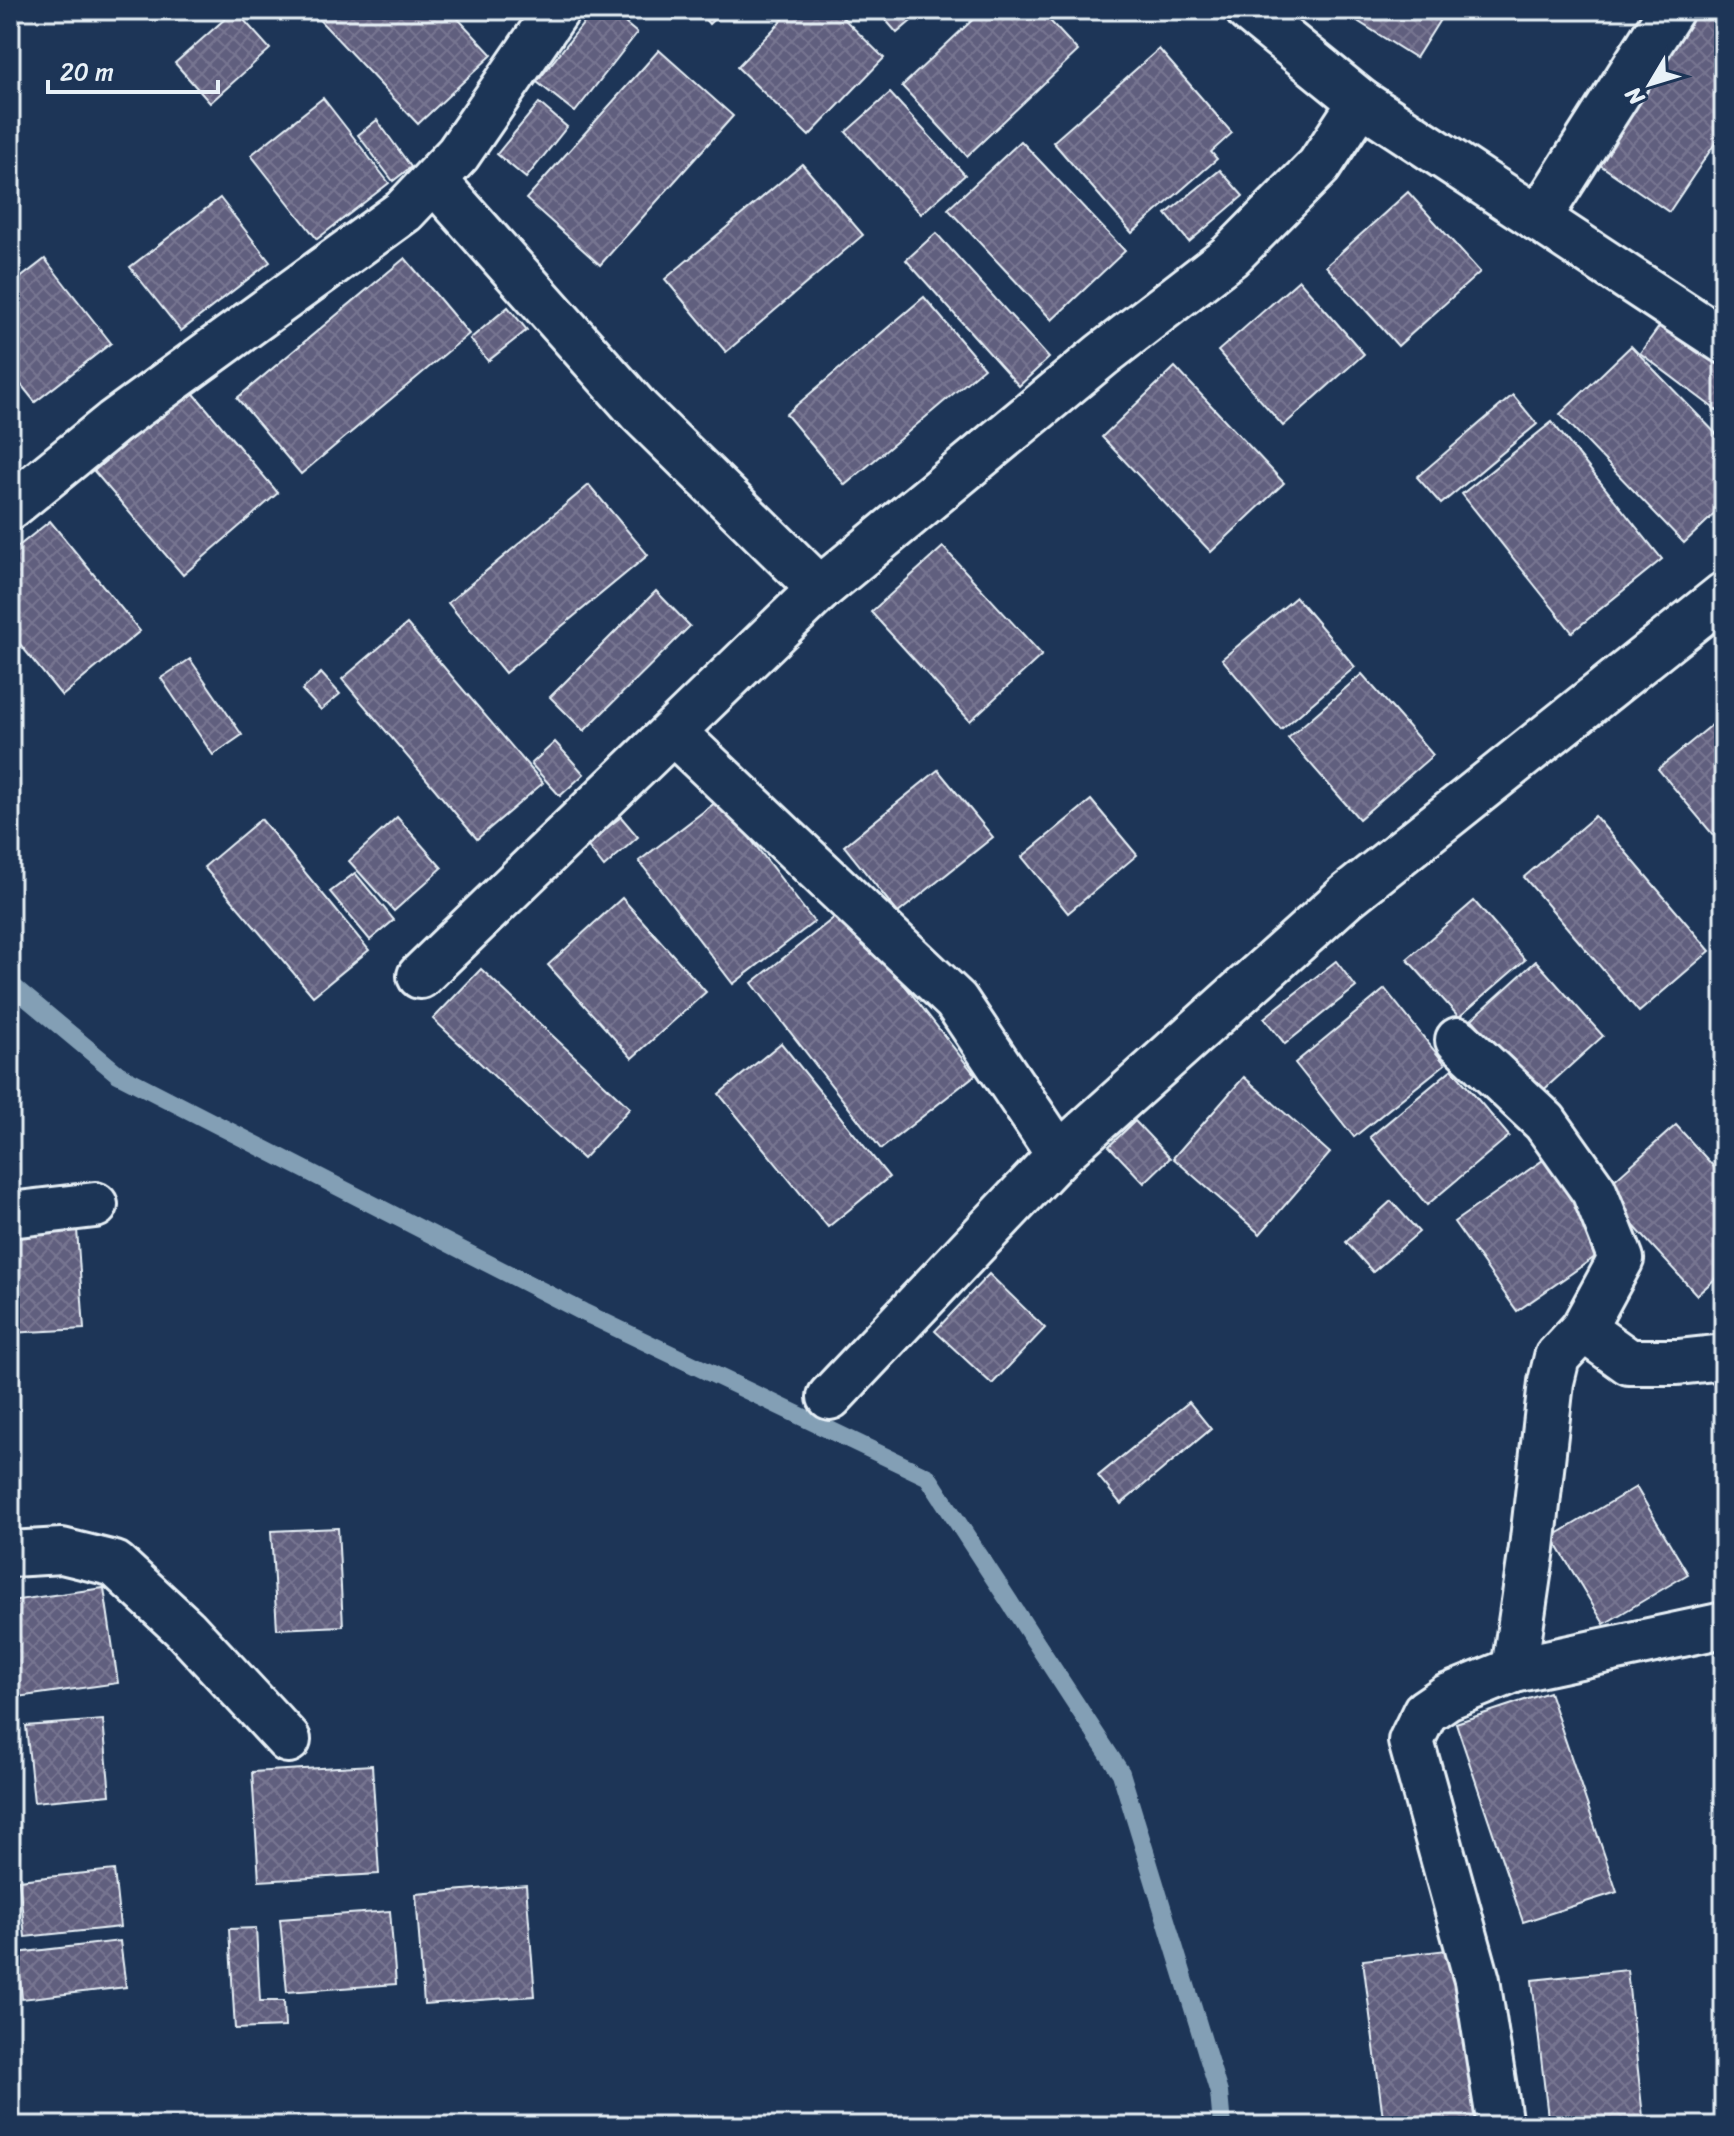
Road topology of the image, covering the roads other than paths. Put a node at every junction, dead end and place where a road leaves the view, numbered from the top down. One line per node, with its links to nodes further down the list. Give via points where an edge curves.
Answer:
1 (557, 10): 5 (street, via 458,154)
2 (1248, 10): 4 (street)
3 (1671, 10): 6 (street)
4 (1361, 102): 6 (street); 9 (street, via 1319,166 1230,256)
5 (434, 180): 8 (street, via 404,211 113,423); 9 (street, via 639,411)
6 (1538, 219): 7 (street)
7 (1724, 341)
8 (10, 507)
9 (820, 589): 11 (street)
10 (1724, 595): 14 (street, via 1347,896)
11 (673, 732): 12 (street); 14 (street, via 956,1001)
12 (420, 976)
13 (1458, 1040): 17 (street, via 1545,1122 1594,1191 1621,1259)
14 (1059, 1155): 19 (street)
15 (95, 1205): 16 (street)
16 (10, 1215)
17 (1583, 1329): 18 (street, via 1629,1362); 22 (street, via 1557,1357 1551,1382)
18 (1724, 1357)
19 (830, 1397)
20 (10, 1554): 23 (street, via 62,1551 115,1564 185,1629)
21 (1724, 1625): 22 (street)
22 (1514, 1670): 24 (street, via 1447,1697 1425,1712 1411,1741 1477,1980)
23 (288, 1740)
24 (1500, 2126)

